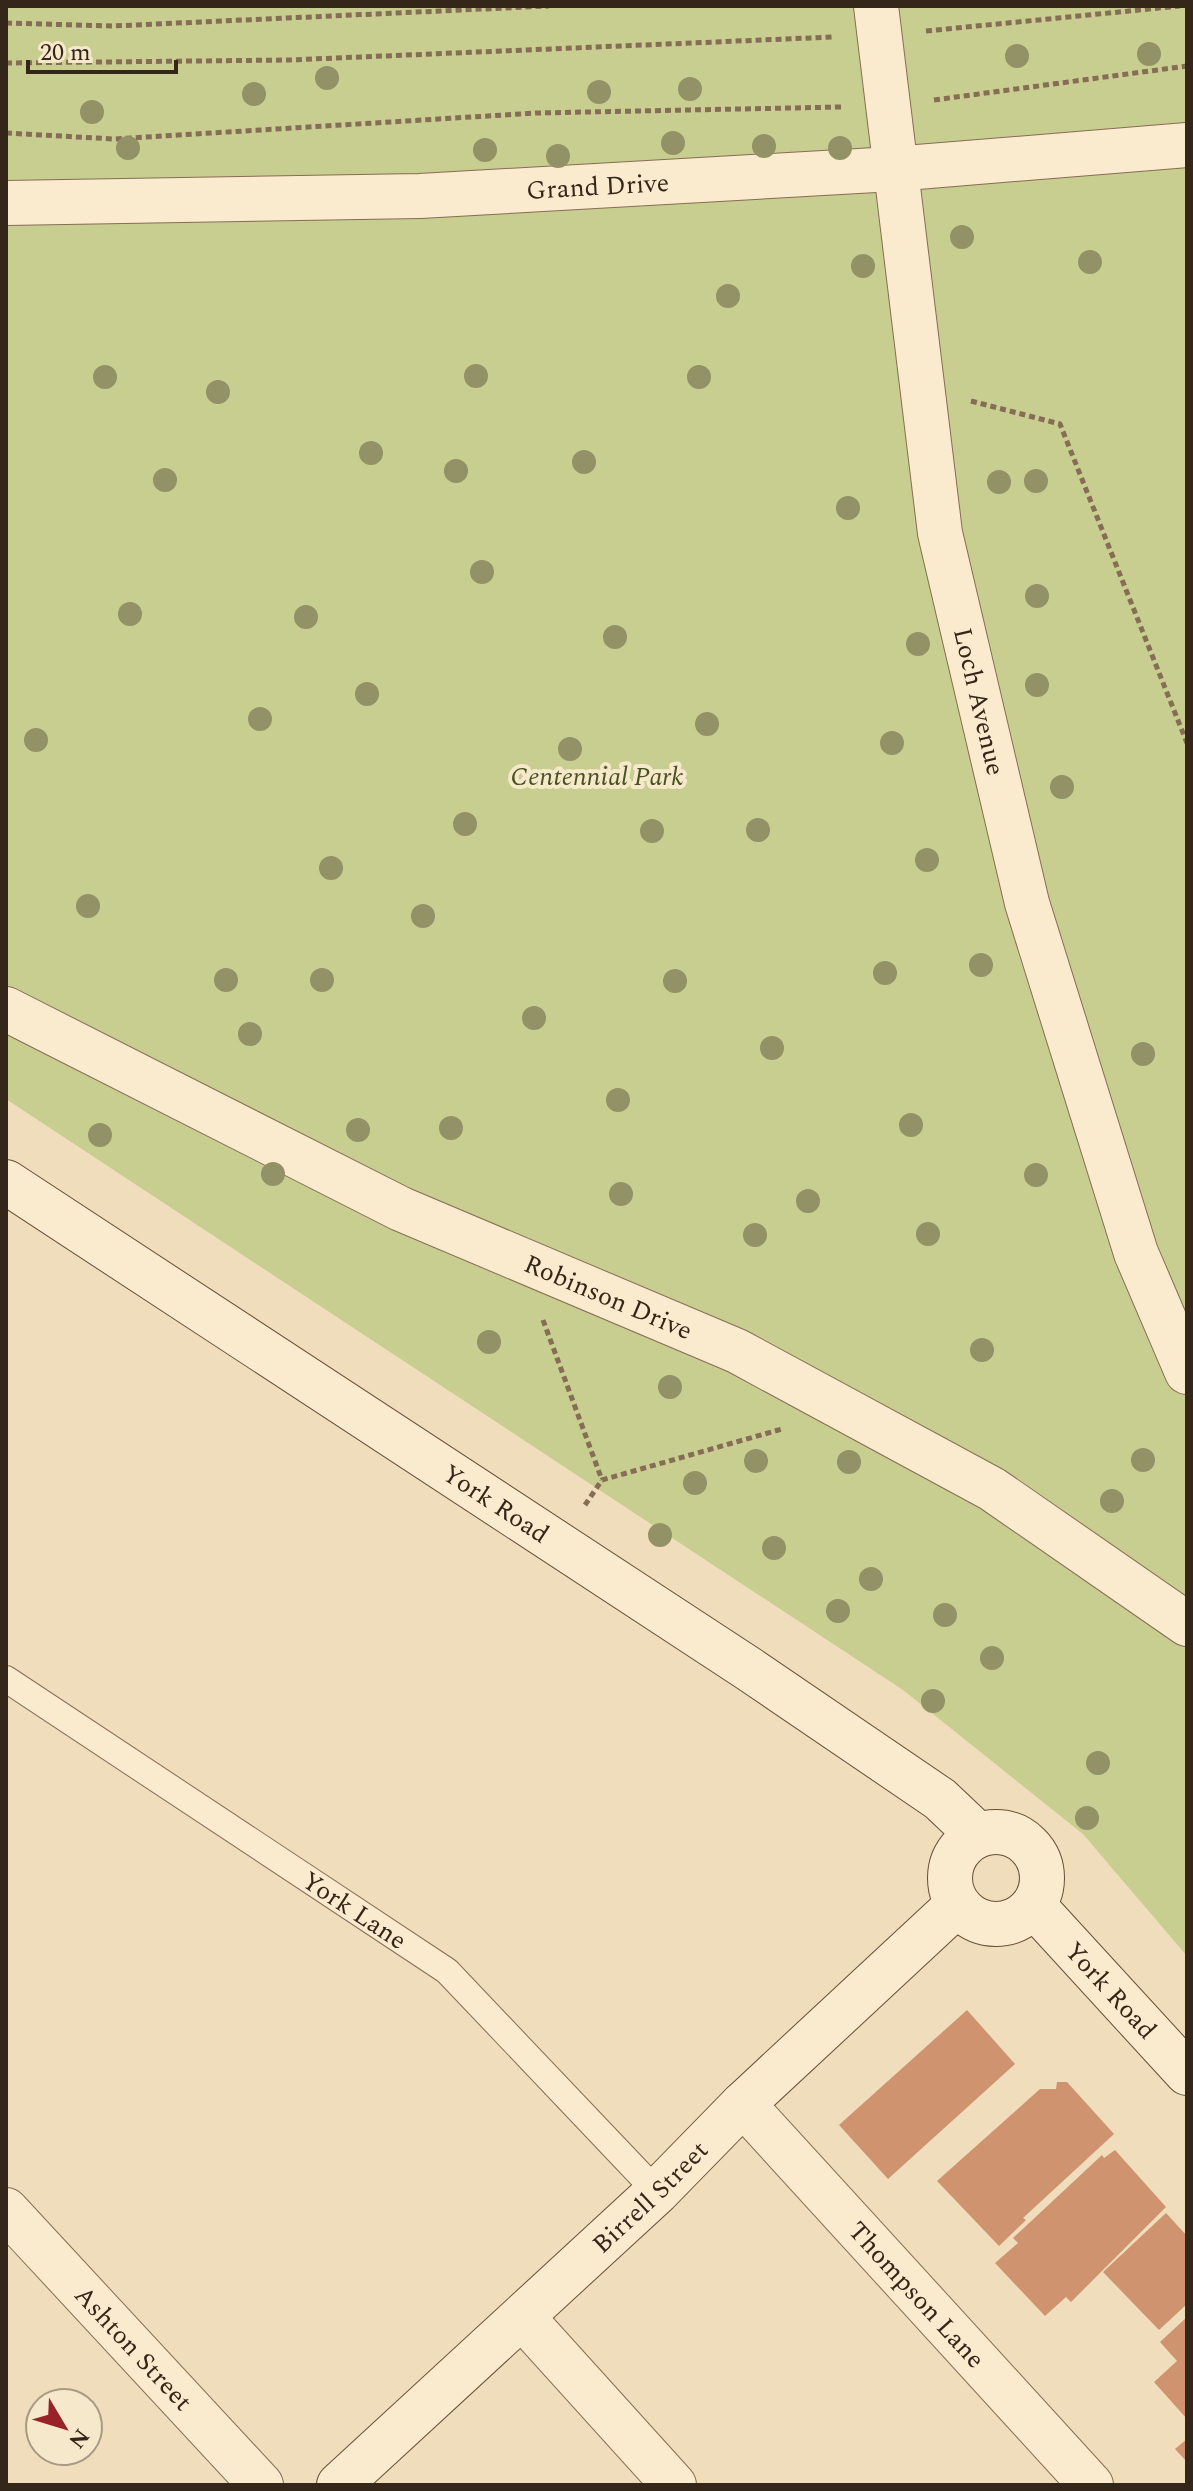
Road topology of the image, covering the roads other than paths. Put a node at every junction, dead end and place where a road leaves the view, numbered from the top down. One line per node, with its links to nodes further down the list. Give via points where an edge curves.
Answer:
1 (878, 20): 3 (street, Loch Avenue)
2 (1187, 145): 3 (street, Grand Drive)
3 (893, 169): 4 (street, Grand Drive, via 420,196); 7 (street, Loch Avenue, via 940,533 1027,903 1136,1253)
4 (6, 203)
5 (6, 1009): 8 (street, Robinson Drive, via 401,1209 737,1351 992,1489)
6 (6, 1182): 10 (street, York Road, via 749,1669 940,1799)
7 (1187, 1372)
8 (1187, 1624)
9 (6, 1679): 15 (lane, York Lane, via 447,1971)
10 (978, 1835): 11 (street, via 950,1867); 12 (street, via 1008,1833 1032,1849 1042,1878)
11 (957, 1905): 12 (street, via 981,1923 995,1925 1010,1923); 14 (street, Birrell Street)
12 (1034, 1906): 13 (street, York Road)
13 (1187, 2073)
14 (743, 2104): 15 (street, Birrell Street); 21 (street, Thompson Lane)
15 (657, 2192): 17 (street, Birrell Street)
16 (6, 2210): 18 (street, Ashton Street)
17 (523, 2318): 19 (street, Birrell Street); 20 (street)
18 (261, 2485)
19 (339, 2485)
20 (674, 2485)
21 (1091, 2485)

